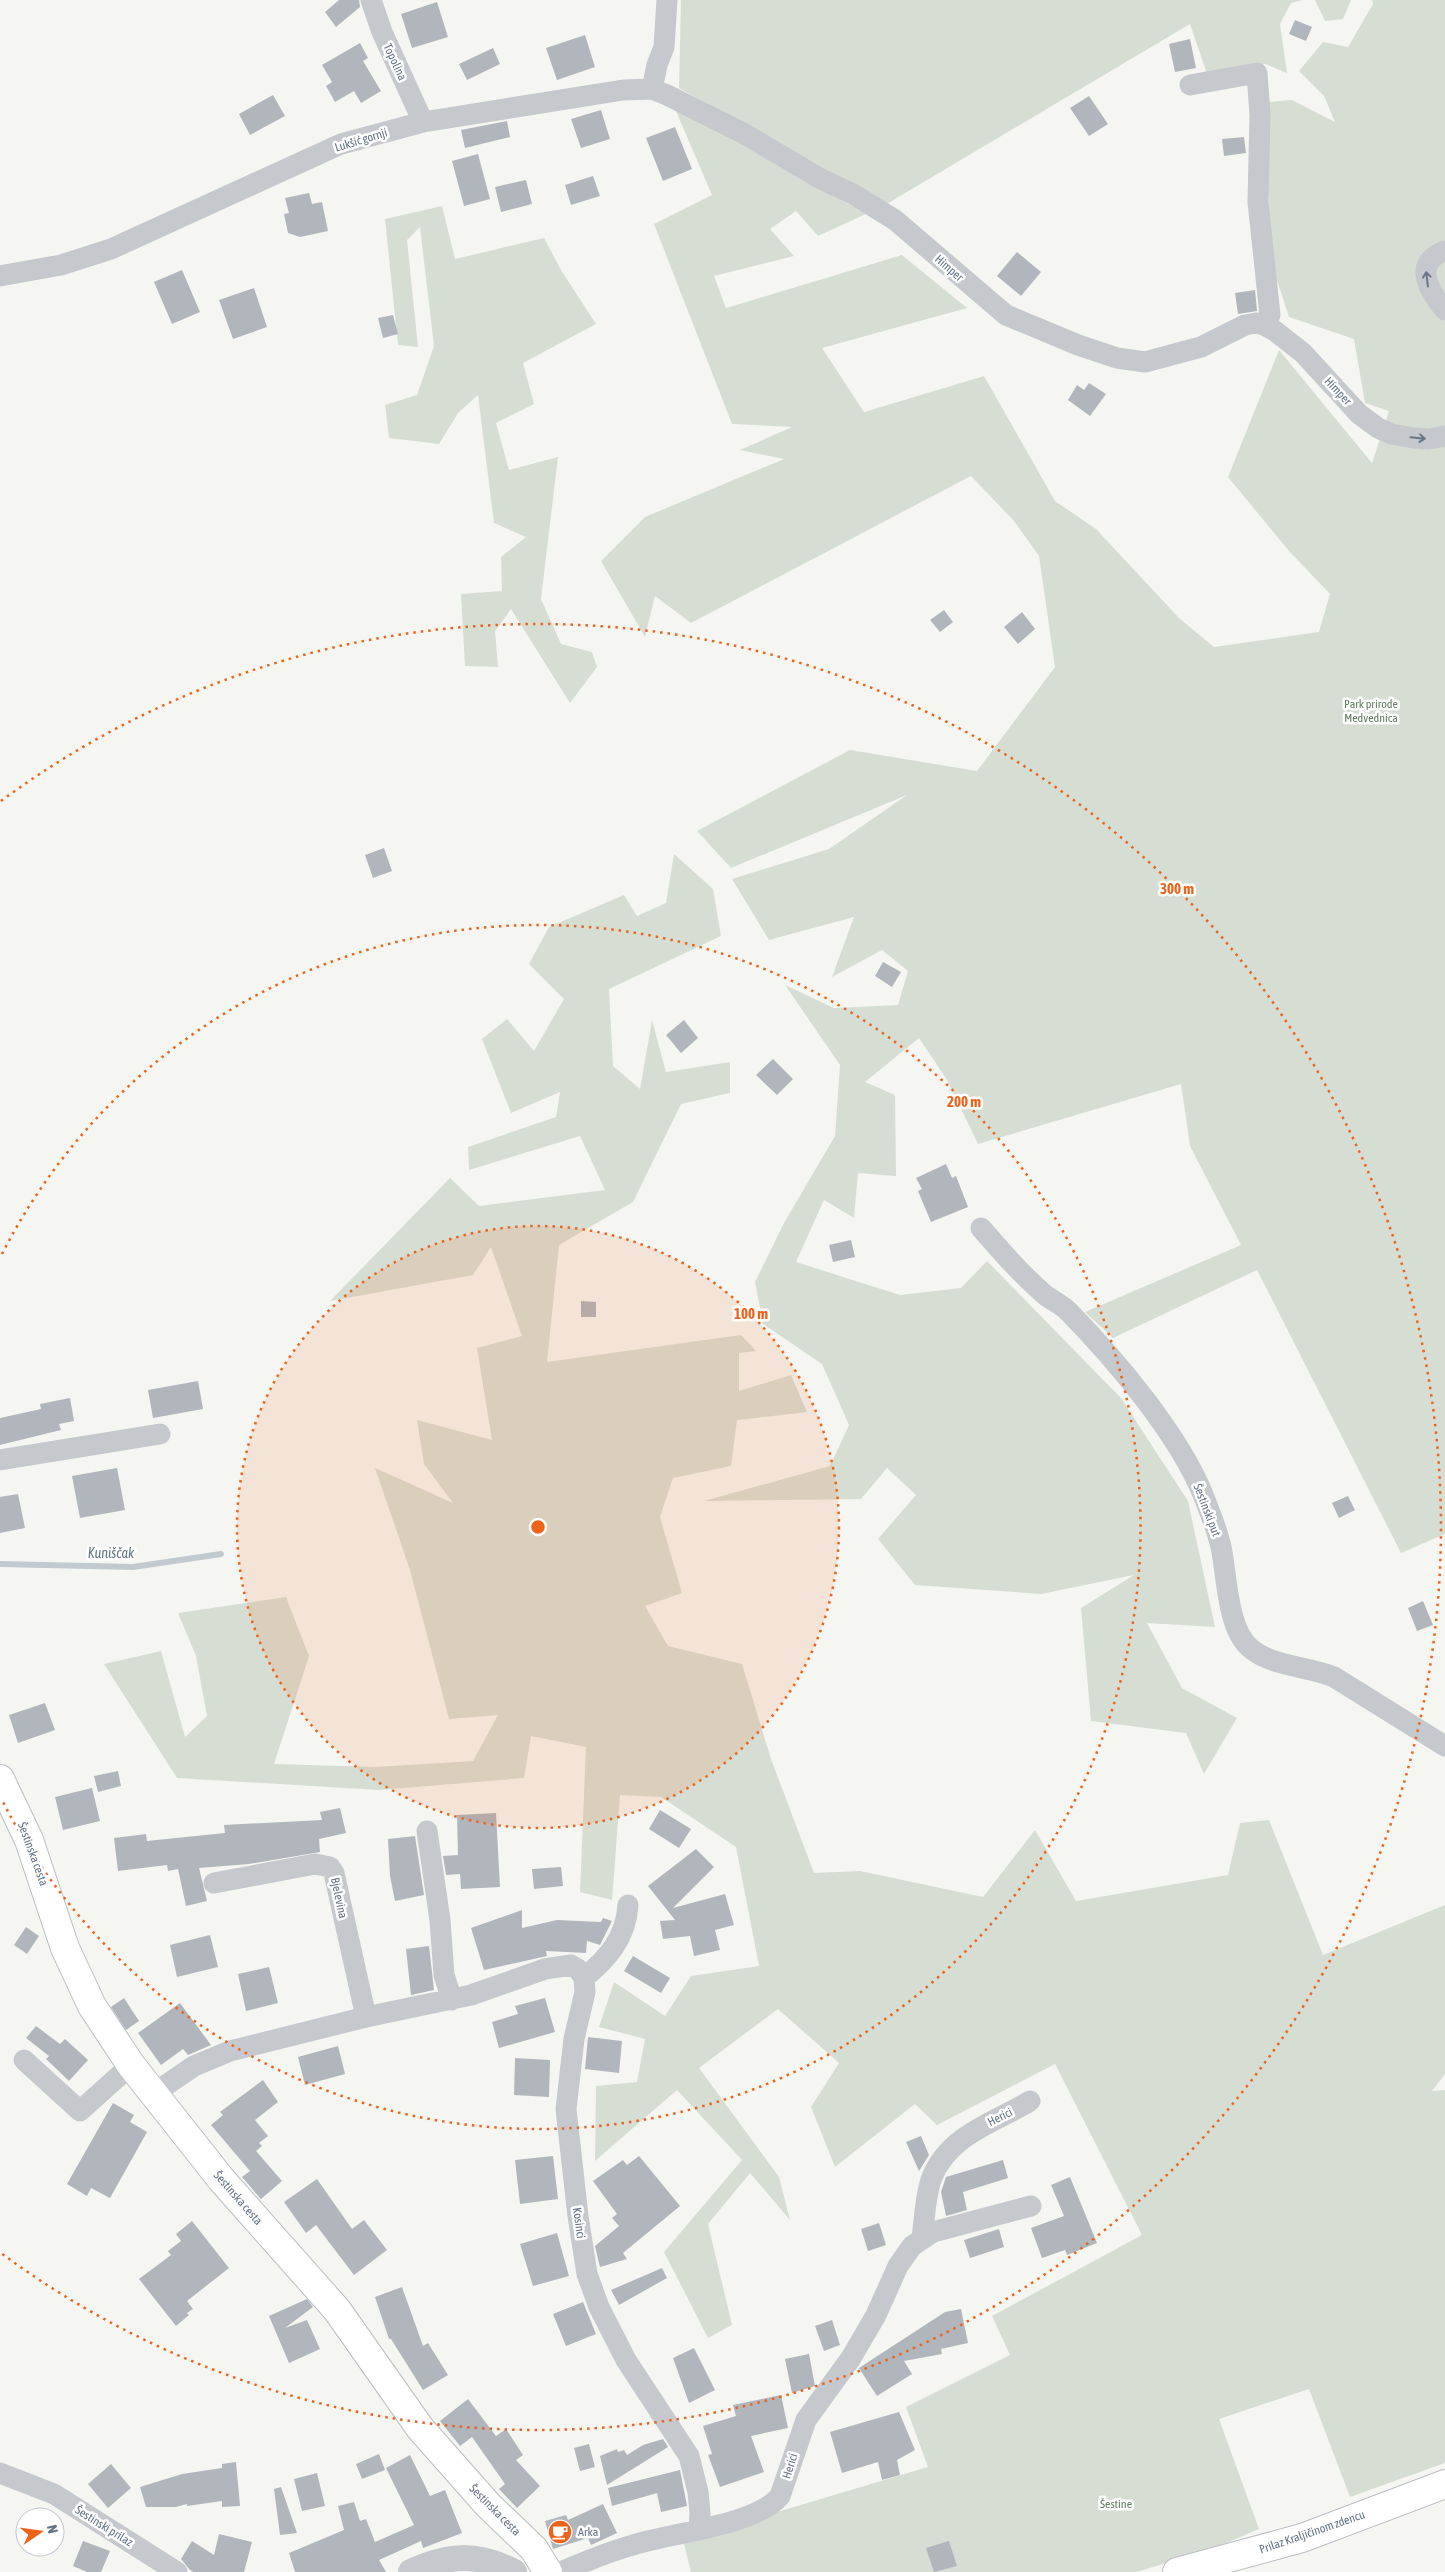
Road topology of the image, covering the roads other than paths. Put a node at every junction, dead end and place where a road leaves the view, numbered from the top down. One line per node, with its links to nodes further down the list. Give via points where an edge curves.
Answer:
1 (371, 0): 5 (street, Topolina)
2 (667, 0): 4 (street, via 664,47)
3 (1190, 85): 9 (street, via 1257,73 1260,114 1258,202 1270,315)
4 (652, 89): 5 (street, Lukšić gornji, via 623,90); 9 (street, Himper, via 743,133 853,194 895,220 1006,315 1078,345 1116,358 1145,362 1201,347 1245,325)
5 (423, 122): 7 (street, Lukšić gornji, via 341,144 111,249 61,264)
6 (1445, 252): 8 (street, one-way to 6, via 1431,293 1426,274 1433,258)
7 (0, 276)
8 (1445, 310)
9 (1264, 325): 10 (street, Himper, one-way to 10, via 1303,353 1359,414 1378,428 1391,434 1430,439)
10 (1445, 436)
11 (981, 1228): 14 (street, Šestinski put, via 1024,1275 1087,1331 1182,1453 1212,1517 1221,1546 1235,1622 1249,1648 1276,1661 1334,1677)
12 (160, 1434): 13 (street)
13 (0, 1460)
14 (1445, 1746)
15 (0, 1779): 23 (main road, Šestinska cesta, via 29,1840 65,1948 92,2006)
16 (427, 1831): 20 (street, via 444,1975)
17 (214, 1883): 21 (street, Bjelevina, via 315,1864 330,1867)
18 (628, 1905): 19 (street, via 619,1940 601,1964)
19 (584, 1978): 20 (street, via 571,1965 561,1965); 30 (street, Kosinci, via 585,1992 574,2039 566,2109 587,2274 599,2307 626,2360 689,2456 698,2492)
20 (452, 2000): 21 (street)
21 (366, 2017): 24 (street, via 217,2055 194,2066)
22 (24, 2060): 23 (street, via 80,2111)
23 (130, 2065): 24 (main road, Šestinska cesta)
24 (153, 2094): 34 (main road, Šestinska cesta, via 221,2180 336,2310 420,2428 471,2487 534,2549)
25 (1030, 2101): 27 (street, Herici, via 966,2134 942,2159 932,2177)
26 (1031, 2206): 27 (street)
27 (922, 2237): 30 (street, Herici, via 904,2256 868,2330 806,2420 780,2496 774,2504 749,2516)
28 (0, 2473): 31 (street, Šestinski prilaz, via 54,2494)
29 (1445, 2484): 36 (main road, Prilaz Kraljičinom zdencu, via 1302,2538)
30 (699, 2528): 35 (street, Herici, via 634,2544)
31 (177, 2572)
32 (411, 2572): 33 (street, via 445,2560 475,2557)
33 (514, 2572)
34 (548, 2572)
35 (561, 2572)
36 (1176, 2572)

